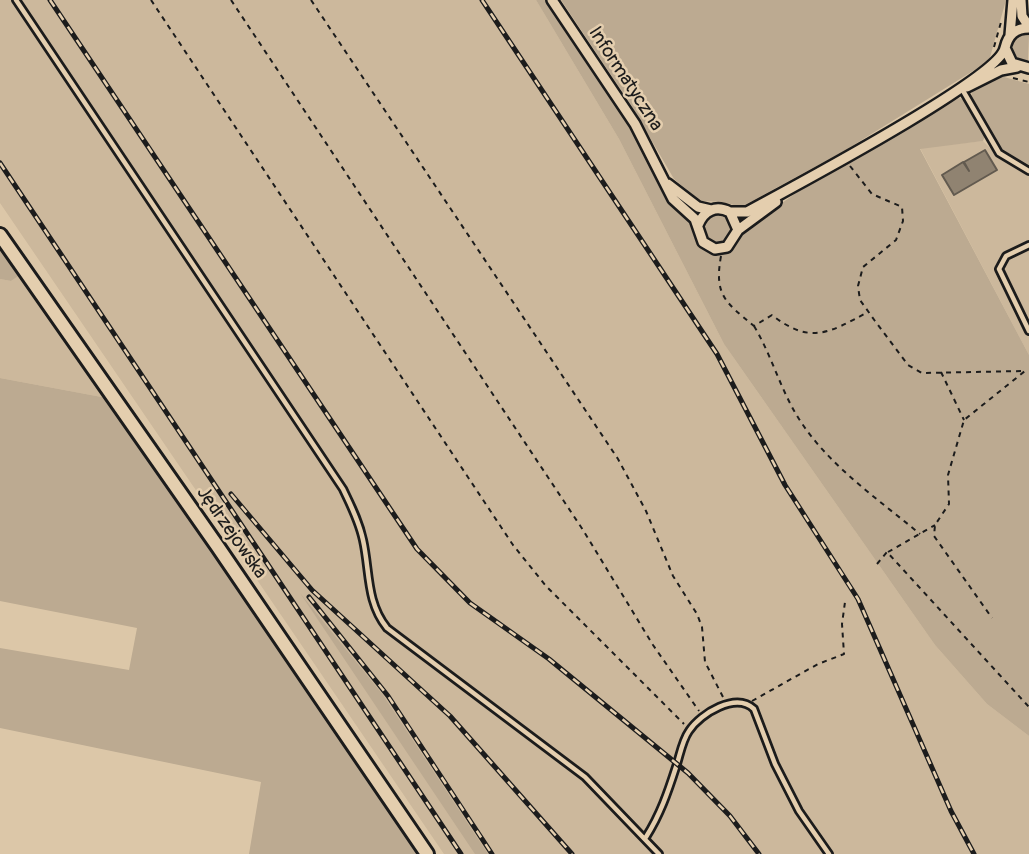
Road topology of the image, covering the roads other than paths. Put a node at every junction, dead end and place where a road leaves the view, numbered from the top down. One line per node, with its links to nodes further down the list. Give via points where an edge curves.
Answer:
1 (16, 0): 20 (lane, via 343,489 358,518 376,614 387,628 585,777)
2 (552, 0): 11 (street, Informatyczna, via 635,124)
3 (1013, 0): 6 (street)
4 (1021, 0): 5 (street)
5 (1029, 28): 6 (street)
6 (1010, 36): 7 (street)
7 (1005, 48): 8 (street, via 1007,56); 9 (street, Informatyczna, via 995,63)
8 (1024, 68): 9 (street, Informatyczna, via 1001,70)
9 (958, 90): 10 (lane, via 999,153); 12 (street, Informatyczna)
10 (1029, 171)
11 (664, 180): 13 (street, Informatyczna, via 698,207); 15 (street, Informatyczna, via 673,199)
12 (794, 189): 14 (street, Informatyczna, via 747,212); 16 (street, Informatyczna)
13 (711, 210): 14 (street, Informatyczna); 15 (street)
14 (730, 212): 16 (street)
15 (698, 225): 16 (street, Informatyczna, via 709,247 733,243)
16 (738, 230)
17 (0, 235): 21 (street, Jędrzejowska)
18 (1029, 245): 19 (lane, via 1006,256 999,269)
19 (1029, 331)
20 (646, 837): 22 (lane); 23 (lane, via 659,817 690,730 726,705 748,703 799,811)
21 (427, 854)
22 (659, 854)
23 (829, 854)

